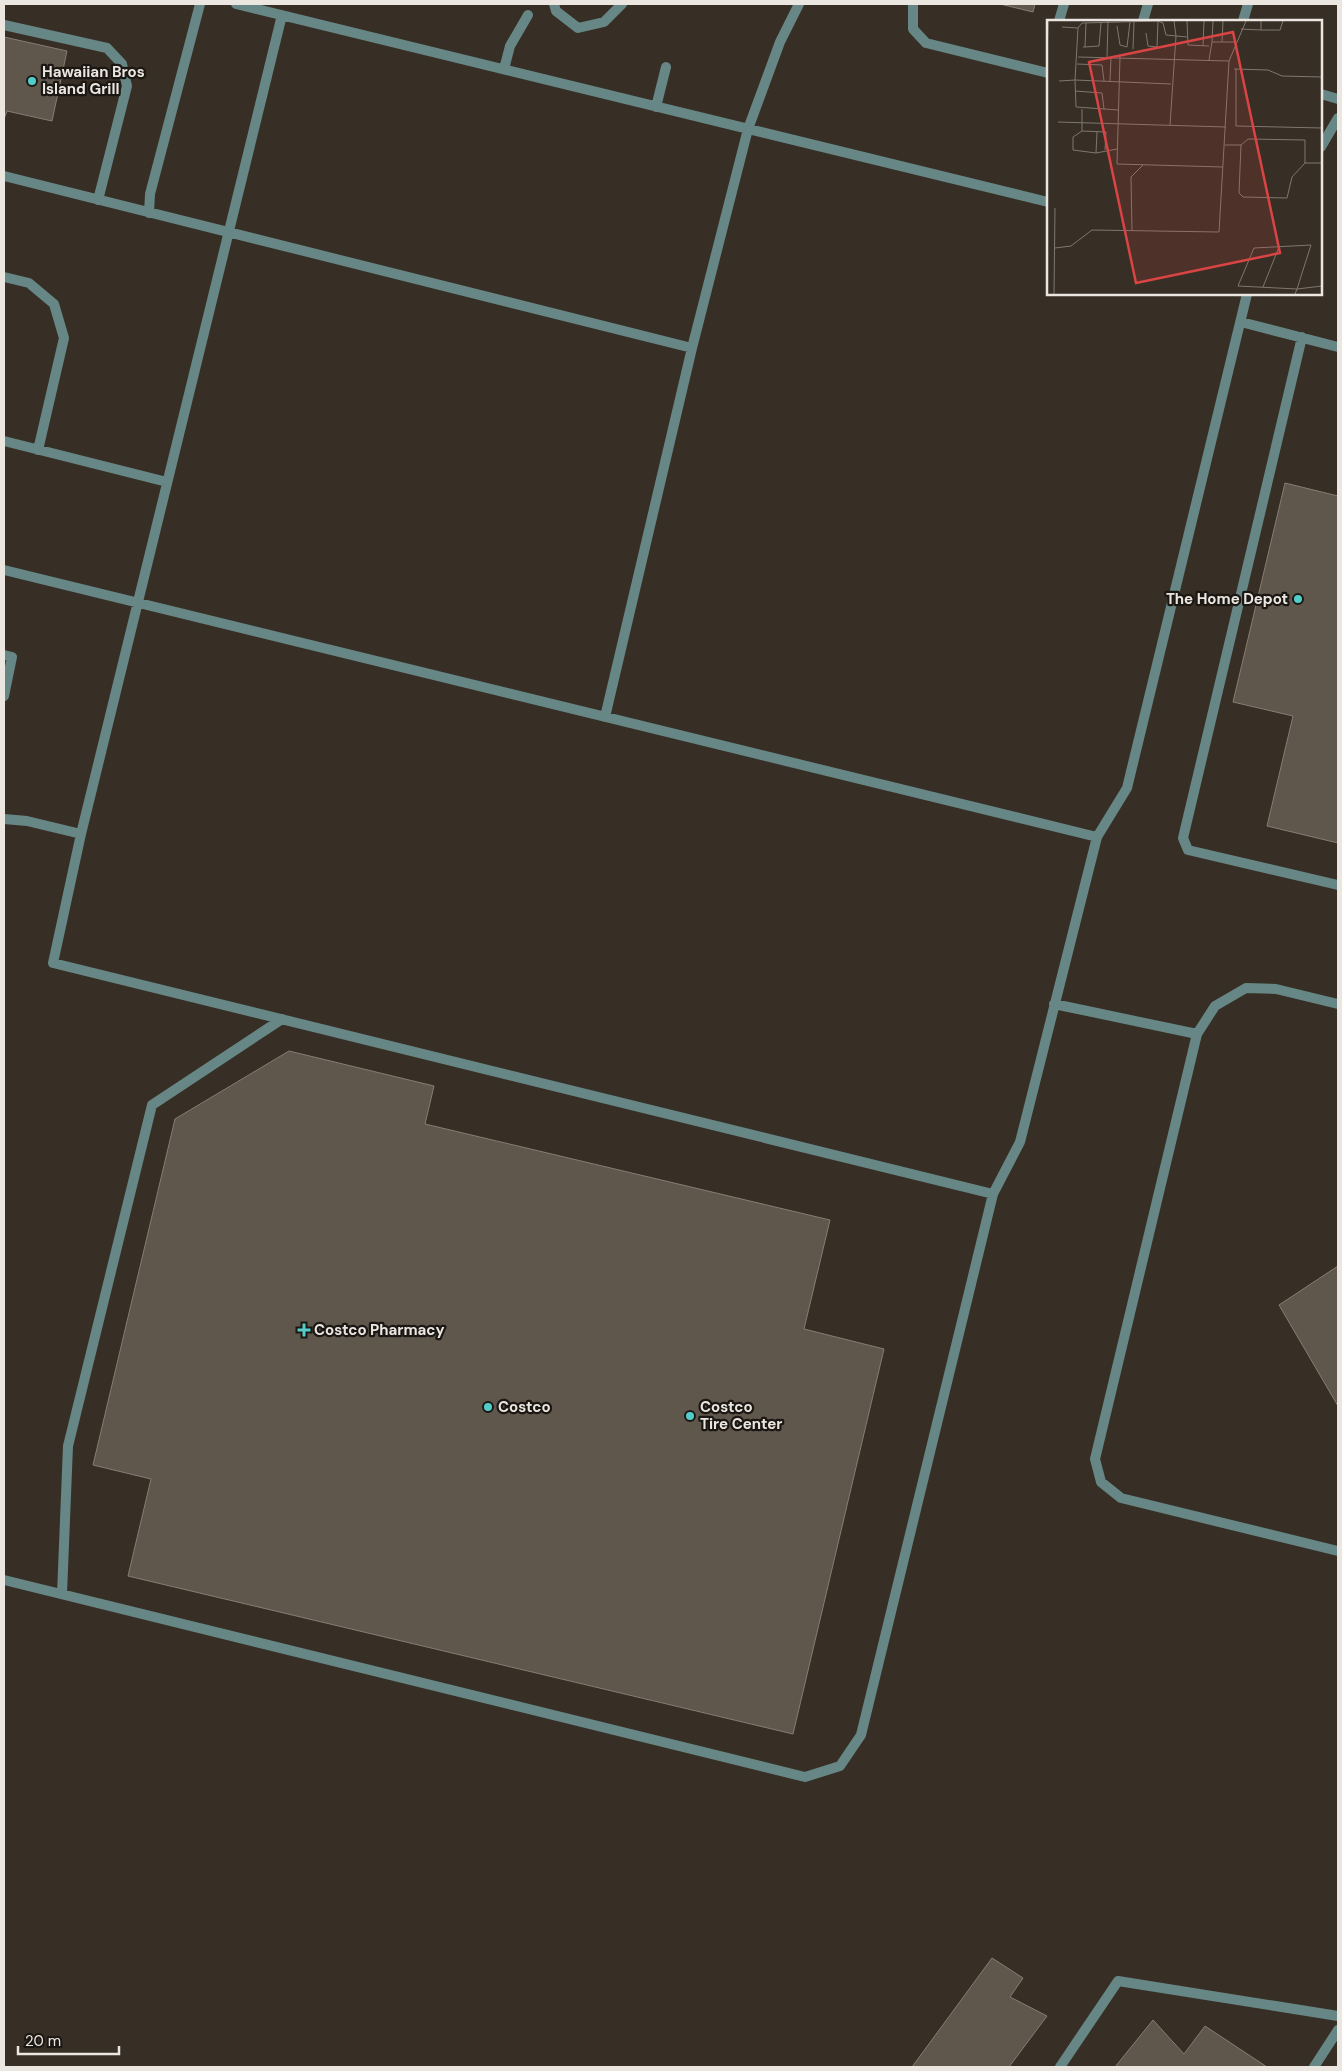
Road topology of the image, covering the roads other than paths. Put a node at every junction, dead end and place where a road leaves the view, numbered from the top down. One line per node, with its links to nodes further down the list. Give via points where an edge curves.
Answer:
1 (200, 4): 28 (lane, via 150,194)
2 (236, 4): 10 (lane)
3 (554, 4): 4 (lane, via 556,11 578,28 604,22)
4 (622, 4)
5 (799, 4): 23 (lane, via 780,42)
6 (913, 4): 18 (lane, via 913,29 926,43)
7 (1064, 4): 12 (lane)
8 (1148, 4): 13 (lane)
9 (1248, 4): 14 (lane)
10 (282, 15): 17 (lane); 29 (lane)
11 (528, 16): 17 (lane, via 510,46)
12 (1059, 20)
13 (1143, 20)
14 (1243, 20)
15 (4, 25): 26 (lane, via 107,48 122,64 127,86)
16 (666, 66): 21 (lane)
17 (504, 69): 21 (lane)
18 (1047, 70)
19 (1322, 94): 20 (lane)
20 (1338, 99)
21 (656, 107): 23 (lane)
22 (1338, 118): 24 (lane)
23 (748, 129): 27 (lane); 35 (lane)
24 (1322, 145)
25 (4, 176): 26 (lane)
26 (98, 200): 28 (lane)
27 (1047, 202)
28 (149, 213): 29 (lane)
29 (228, 233): 35 (lane); 38 (lane)
30 (4, 277): 37 (lane, via 29,283 54,304 64,338)
31 (1247, 295): 32 (lane)
32 (1241, 322): 33 (lane); 46 (lane, via 1127,788)
33 (1302, 338): 34 (lane); 47 (lane, via 1183,838 1188,850)
34 (1338, 347)
35 (692, 348): 43 (lane)
36 (4, 442): 37 (lane)
37 (38, 450): 38 (lane)
38 (167, 482): 40 (lane)
39 (4, 570): 40 (lane)
40 (138, 603): 43 (lane); 45 (lane)
41 (4, 655): 42 (lane, via 12,657)
42 (4, 696)
43 (605, 717): 46 (lane)
44 (4, 819): 45 (lane)
45 (81, 834): 50 (lane, via 53,963)
46 (1097, 837): 48 (lane)
47 (1338, 885)
48 (1054, 1004): 51 (lane); 52 (lane, via 1020,1142)
49 (1338, 1004): 51 (lane, via 1276,989 1246,988 1215,1006)
50 (282, 1019): 52 (lane); 55 (lane, via 152,1105 68,1446)
51 (1197, 1034): 53 (lane, via 1095,1459 1101,1482 1121,1498)
52 (993, 1194): 55 (lane, via 861,1735 840,1766 805,1776)
53 (1338, 1551)
54 (4, 1580): 55 (lane)
55 (62, 1594)
56 (1338, 2016): 58 (lane, via 1118,1981)
57 (1338, 2030): 59 (lane)
58 (1060, 2067)
59 (1314, 2067)

